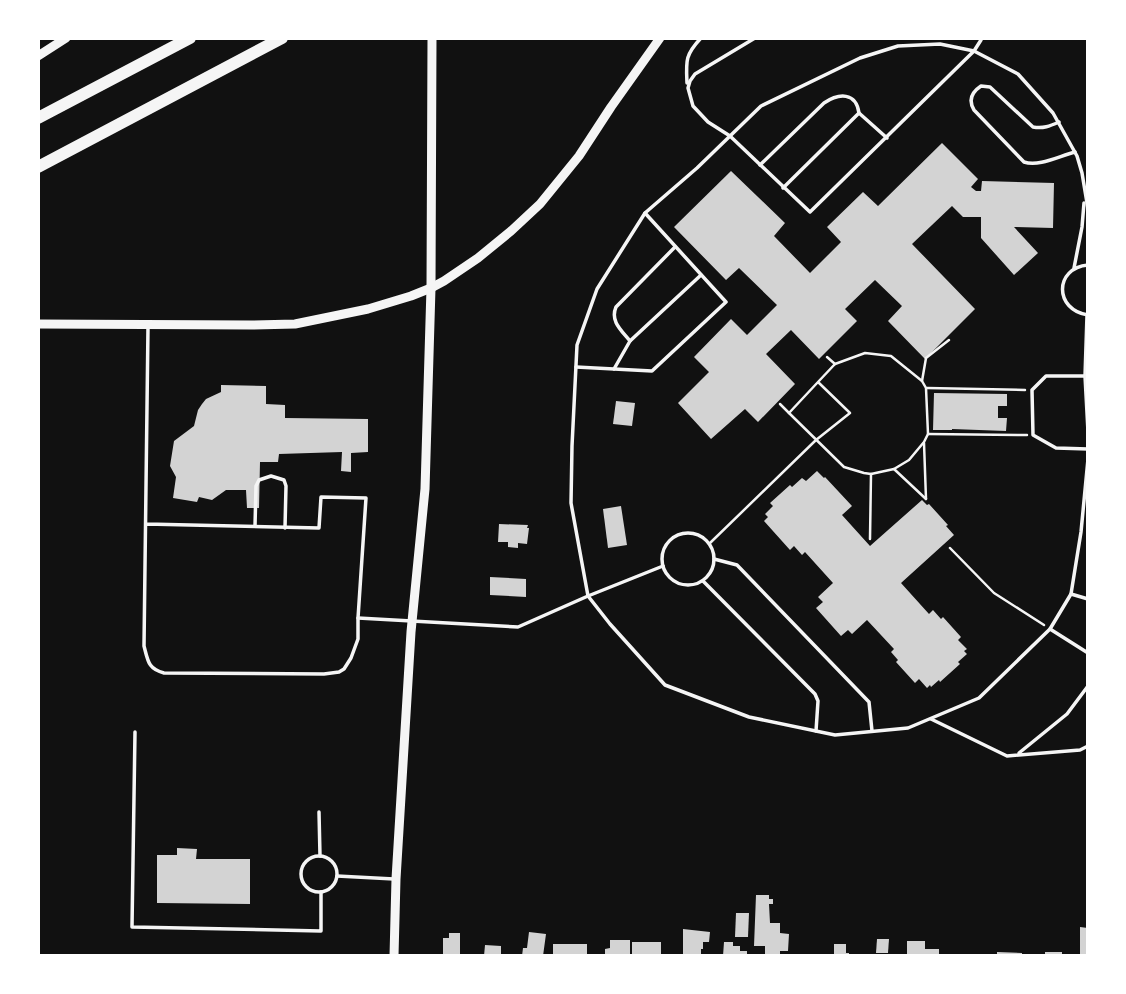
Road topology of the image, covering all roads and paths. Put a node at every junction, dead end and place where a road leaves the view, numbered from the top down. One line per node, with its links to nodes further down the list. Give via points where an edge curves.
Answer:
1 (66, 38): 10 (main road)
2 (190, 38): 13 (highway)
3 (282, 38): 19 (highway)
4 (432, 38): 28 (main road)
5 (660, 38): 28 (main road, via 540,204 478,258)
6 (701, 38): 11 (lane, via 686,62)
7 (755, 38): 11 (lane, via 695,74)
8 (980, 38): 9 (lane)
9 (974, 51): 14 (lane, via 1018,74); 15 (lane, via 940,44 898,46 860,58 761,107); 16 (lane)
10 (38, 56)
11 (688, 88): 15 (lane, via 693,106)
12 (859, 113): 16 (lane); 18 (lane, via 853,99 833,97); 20 (lane)
13 (38, 118)
14 (1059, 122): 17 (lane); 17 (lane, via 1033,127 990,87 981,86 972,95 974,110 1024,162)
15 (730, 136): 18 (lane); 23 (lane)
16 (887, 138): 20 (lane, via 812,211)
17 (1075, 152): 21 (lane)
18 (760, 165): 20 (lane)
19 (38, 167)
20 (783, 188)
21 (1085, 194): 22 (lane); 26 (lane)
22 (1087, 209)
23 (645, 214): 24 (lane); 36 (lane, via 597,289 577,345)
24 (676, 247): 27 (lane); 33 (lane, via 616,307 614,321)
25 (1087, 265): 26 (lane)
26 (1074, 269): 29 (lane, via 1064,281 1063,297 1072,310)
27 (701, 275): 33 (lane); 37 (lane, via 726,302 652,371)
28 (431, 288): 31 (main road, via 368,309 295,324); 67 (main road, via 425,489)
29 (1087, 315): 38 (lane)
30 (38, 324): 31 (main road)
31 (148, 325): 54 (lane)
32 (949, 340): 39 (path, via 926,358)
33 (630, 341): 37 (lane)
34 (828, 356): 35 (path)
35 (835, 364): 39 (path, via 865,353 891,356); 40 (path)
36 (576, 367): 37 (lane); 64 (lane, via 571,503)
37 (614, 369)
38 (1086, 376): 42 (lane, via 1046,376); 45 (lane)
39 (922, 381): 41 (path)
40 (818, 382): 44 (path); 48 (path, via 850,413)
41 (926, 388): 42 (path); 46 (path)
42 (1032, 390): 47 (lane)
43 (780, 404): 44 (path)
44 (789, 413): 48 (path)
45 (1087, 432)
46 (928, 434): 47 (path); 49 (path)
47 (1033, 435): 50 (lane, via 1056,448)
48 (816, 440): 53 (path, via 844,467); 58 (path)
49 (924, 442): 52 (path); 52 (path, via 926,499)
50 (1087, 449)
51 (1087, 458): 63 (lane)
52 (894, 469): 53 (path)
53 (871, 474): 57 (path)
54 (146, 524): 55 (lane); 66 (lane, via 144,646 155,671 338,672 351,658 358,639)
55 (255, 527): 56 (lane); 56 (lane, via 256,486 271,476 284,480 286,486)
56 (285, 528): 66 (lane, via 319,528 321,497 366,498)
57 (870, 539)
58 (709, 544): 60 (lane); 61 (lane, via 702,537 682,534 666,546)
59 (950, 548): 68 (path, via 994,593)
60 (715, 559): 62 (lane); 74 (lane, via 737,565 869,702)
61 (663, 566): 62 (lane, via 667,575 683,585); 64 (lane)
62 (703, 581): 72 (lane, via 815,694)
63 (1071, 594): 65 (lane); 68 (lane)
64 (589, 596): 67 (lane, via 518,627); 72 (lane, via 665,685 748,717)
65 (1087, 600)
66 (358, 618): 67 (lane)
67 (412, 621): 80 (main road)
68 (1050, 629): 69 (lane); 71 (lane, via 979,698)
69 (1087, 653)
70 (1087, 686): 76 (lane, via 1067,714)
71 (930, 719): 74 (lane, via 908,728); 76 (lane, via 1007,755)
72 (816, 731): 74 (lane, via 835,735)
73 (135, 732): 81 (lane, via 132,927 321,931)
74 (872, 732)
75 (1087, 746): 76 (lane)
76 (1018, 755)
77 (319, 813): 78 (lane)
78 (320, 856): 79 (lane, via 334,864); 81 (lane, via 305,863 301,874 310,889)
79 (337, 876): 80 (lane); 81 (lane, via 332,887)
80 (396, 879): 82 (main road)
81 (321, 892)
82 (394, 956)

